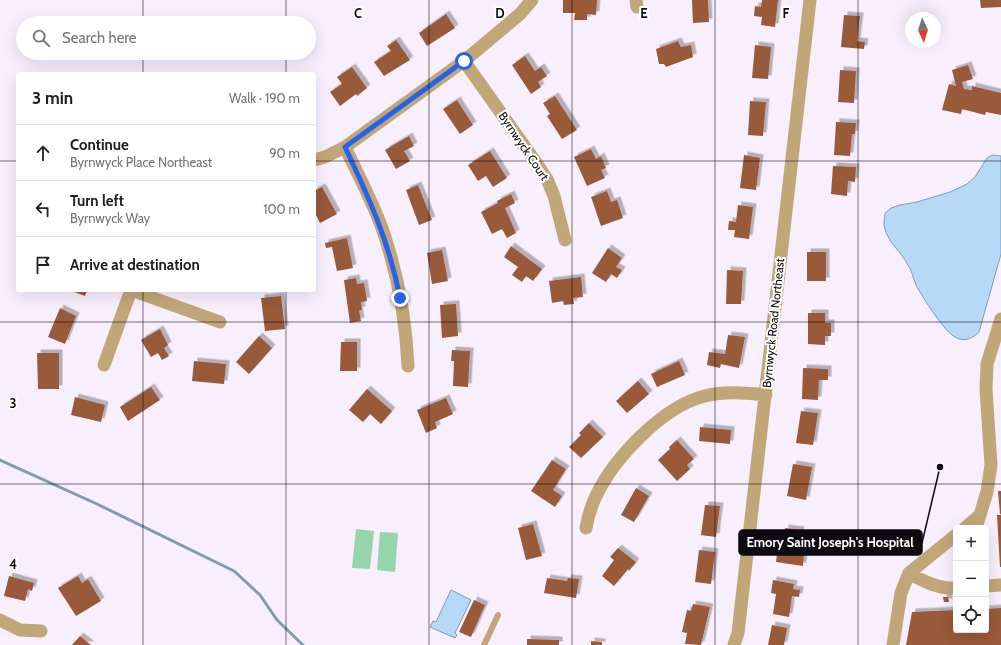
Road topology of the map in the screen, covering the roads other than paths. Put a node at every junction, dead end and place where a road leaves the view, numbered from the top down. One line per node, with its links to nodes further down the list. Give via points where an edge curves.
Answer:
1 (532, 0): 3 (street, via 520,14)
2 (810, 0): 13 (street, Byrnwyck Road Northeast)
3 (464, 61): 4 (street); 6 (street, Byrnwyck Court, via 547,179)
4 (345, 147): 5 (street); 12 (street, via 371,201 395,270 406,335)
5 (316, 159)
6 (565, 240)
7 (130, 292): 11 (street)
8 (137, 292): 10 (street)
9 (1001, 319): 14 (street, via 987,364 986,389 994,466)
10 (220, 322)
11 (104, 365)
12 (408, 366)
13 (766, 395): 15 (street, via 724,392 704,396 672,410 632,445 610,473 596,496); 25 (street, Byrnwyck Road Northeast, via 738,633)
14 (978, 522)
15 (586, 528)
16 (953, 537): 17 (street)
17 (909, 574): 20 (street, via 936,586); 26 (street, via 901,593)
18 (1001, 585): 19 (street)
19 (989, 586)
20 (953, 588)
21 (498, 615): 24 (lane)
22 (0, 620): 23 (street, via 20,630)
23 (40, 631)
24 (484, 645)
25 (734, 645)
26 (893, 645)

